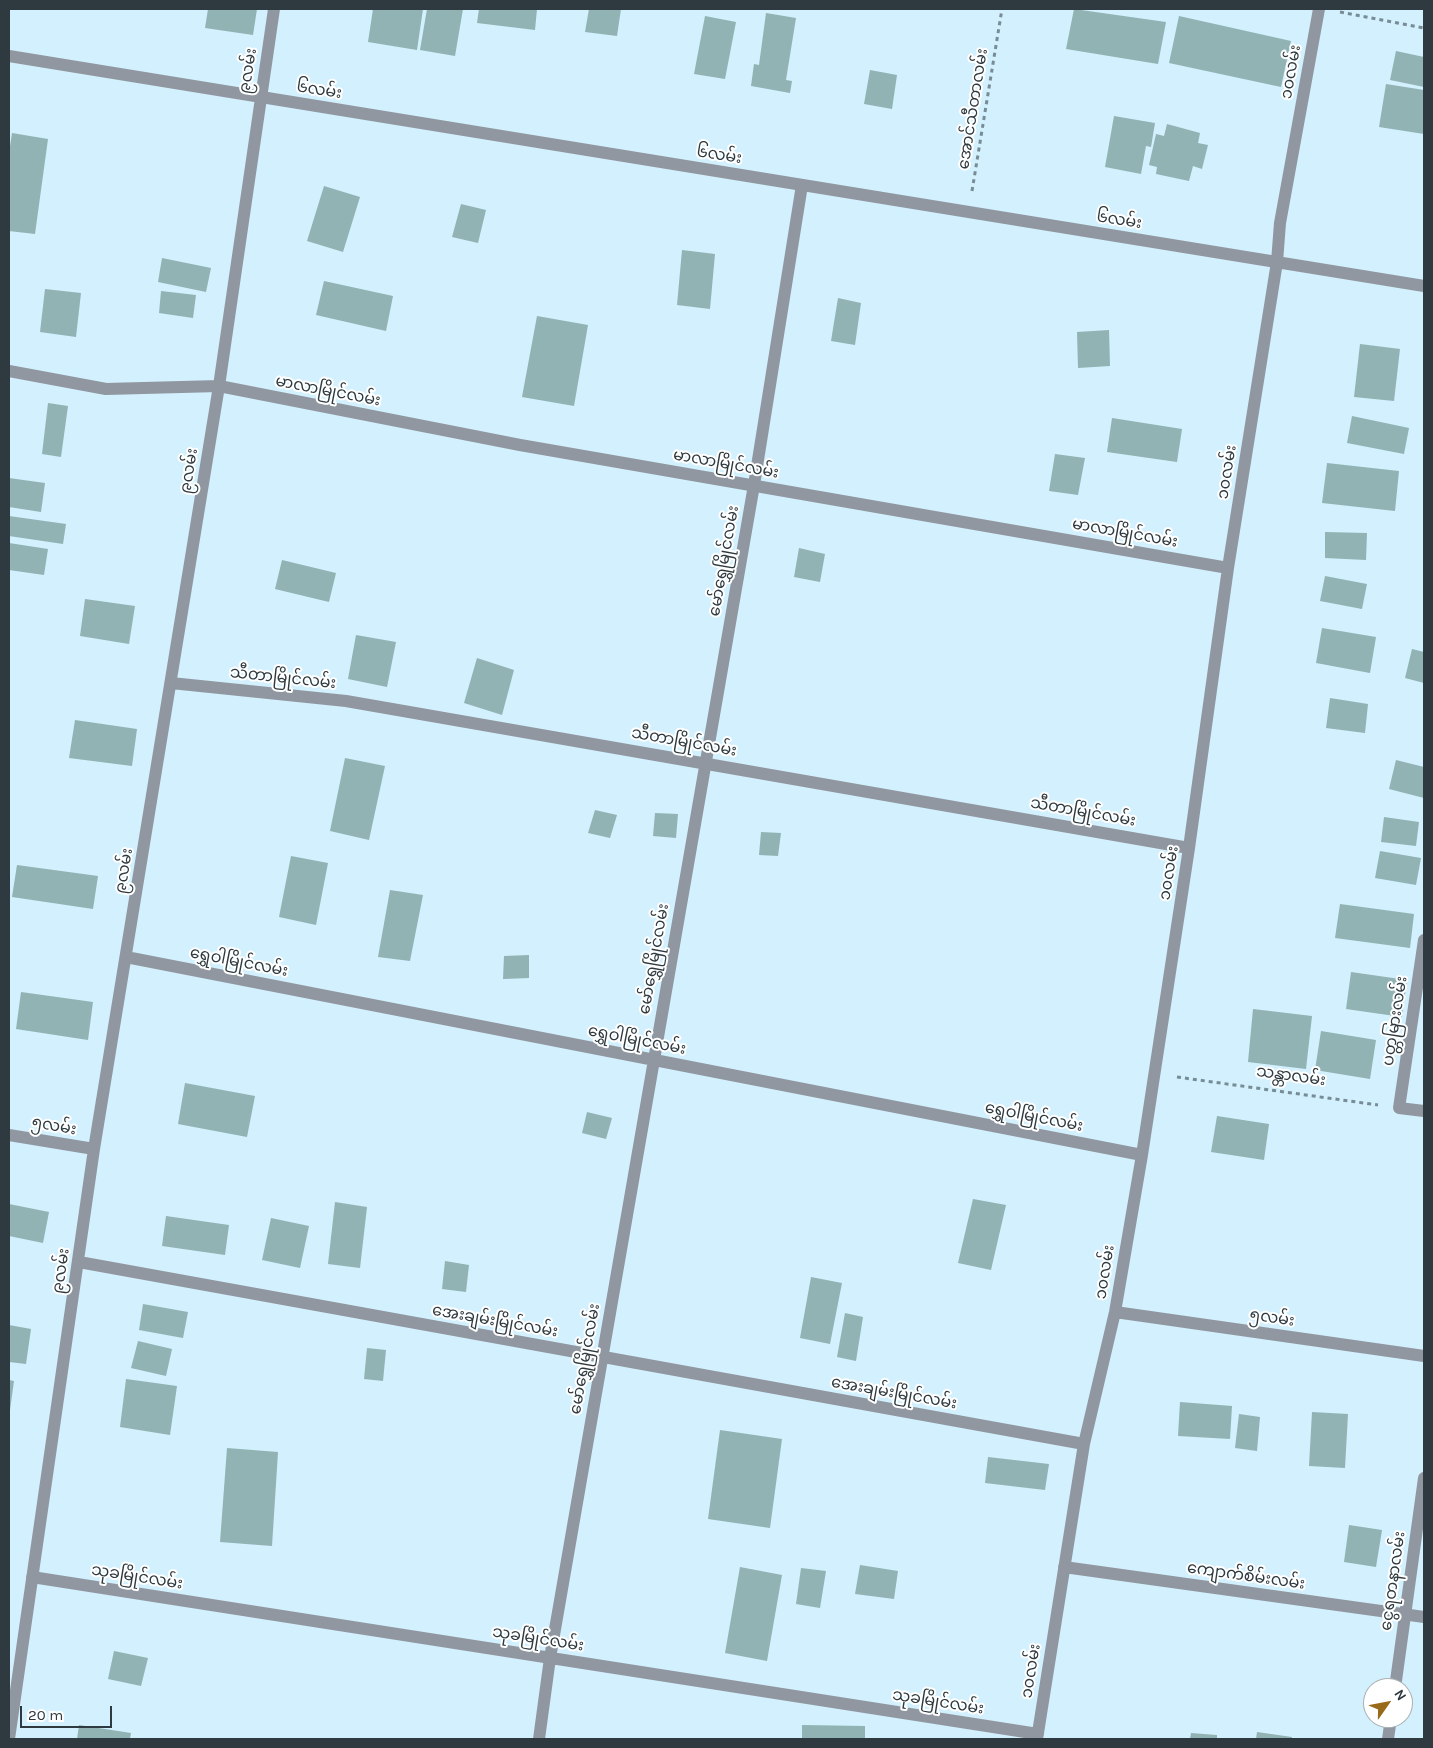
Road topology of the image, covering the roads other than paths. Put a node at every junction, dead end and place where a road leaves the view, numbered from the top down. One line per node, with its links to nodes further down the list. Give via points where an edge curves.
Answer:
1 (274, 9): 4 (street, ၉လမ်း)
2 (1319, 9): 6 (street, ၁၀လမ်း, via 1280,223)
3 (9, 56): 4 (street, ၆လမ်း)
4 (260, 97): 5 (street, ၆လမ်း); 9 (street, ၉လမ်း)
5 (802, 185): 6 (street, ၆လမ်း); 10 (street, မော်ရွှေမြိုင်လမ်း)
6 (1277, 262): 7 (street, ၆လမ်း); 11 (street, ၁၀လမ်း)
7 (1424, 286)
8 (9, 371): 9 (street, မာလာမြိုင်လမ်း, via 106,389)
9 (219, 386): 10 (street, မာလာမြိုင်လမ်း); 12 (street, ၉လမ်း)
10 (754, 485): 11 (street, မာလာမြိုင်လမ်း); 13 (street, မော်ရွှေမြိုင်လမ်း)
11 (1228, 568): 14 (street, ၁၀လမ်း)
12 (171, 683): 13 (street, သီတာမြိုင်လမ်း, via 346,701); 16 (street, ၉လမ်း)
13 (705, 762): 14 (street, သီတာမြိုင်လမ်း); 17 (street, မော်ရွှေမြိုင်လမ်း)
14 (1189, 848): 21 (street, ၁၀လမ်း)
15 (1424, 940): 18 (street, ပတ္တမြားလမ်း, via 1399,1108)
16 (126, 956): 17 (street, ရွှေဝါမြိုင်လမ်း); 20 (street, ၉လမ်း)
17 (653, 1059): 21 (street, ရွှေဝါမြိုင်လမ်း); 25 (street, မော်ရွှေမြိုင်လမ်း)
18 (1424, 1112)
19 (9, 1135): 20 (street, ၅လမ်း)
20 (94, 1149): 22 (street, ၉လမ်း)
21 (1142, 1155): 23 (street, ၁၀လမ်း)
22 (79, 1262): 25 (street, အေးချမ်းမြိုင်လမ်း); 29 (street, ၉လမ်း)
23 (1115, 1312): 24 (street, ၅လမ်း); 26 (street, ၁၀လမ်း)
24 (1424, 1356)
25 (602, 1357): 26 (street, အေးချမ်းမြိုင်လမ်း); 32 (street, မော်ရွှေမြိုင်လမ်း)
26 (1084, 1444): 28 (street, ၁၀လမ်း)
27 (1424, 1478): 30 (street, ငွေရတနာလမ်း)
28 (1064, 1568): 30 (street, ကျောက်စိမ်းလမ်း); 34 (street, ၁၀လမ်း)
29 (32, 1577): 32 (street, သုခမြိုင်လမ်း); 35 (street, ၉လမ်း)
30 (1405, 1614): 31 (street, ကျောက်စိမ်းလမ်း); 33 (street, ငွေရတနာလမ်း)
31 (1424, 1617)
32 (550, 1658): 34 (street, သုခမြိုင်လမ်း); 36 (street, မော်ရွှေမြိုင်လမ်း)
33 (1396, 1678)
34 (1037, 1737)
35 (9, 1739)
36 (539, 1739)

